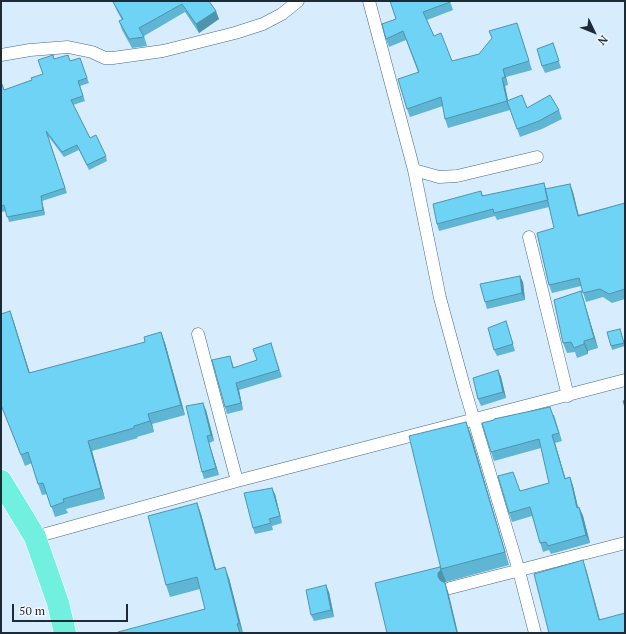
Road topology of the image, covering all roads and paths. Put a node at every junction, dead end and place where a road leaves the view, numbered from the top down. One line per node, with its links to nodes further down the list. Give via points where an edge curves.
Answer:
1 (298, 1): 3 (street, via 282,14 263,24 163,51 105,58 92,52 68,47)
2 (369, 1): 5 (street)
3 (1, 55)
4 (538, 156): 5 (street, via 457,176 439,177)
5 (414, 170): 10 (street, via 440,298)
6 (529, 237): 9 (street)
7 (198, 334): 12 (street)
8 (625, 380): 9 (street)
9 (568, 396): 10 (street)
10 (474, 419): 12 (street); 15 (street)
11 (1, 481): 13 (highway)
12 (237, 481): 13 (street)
13 (35, 537): 17 (highway, via 58,603)
14 (625, 543): 15 (street)
15 (519, 571): 16 (street); 18 (street)
16 (450, 588)
17 (65, 633)
18 (535, 633)

